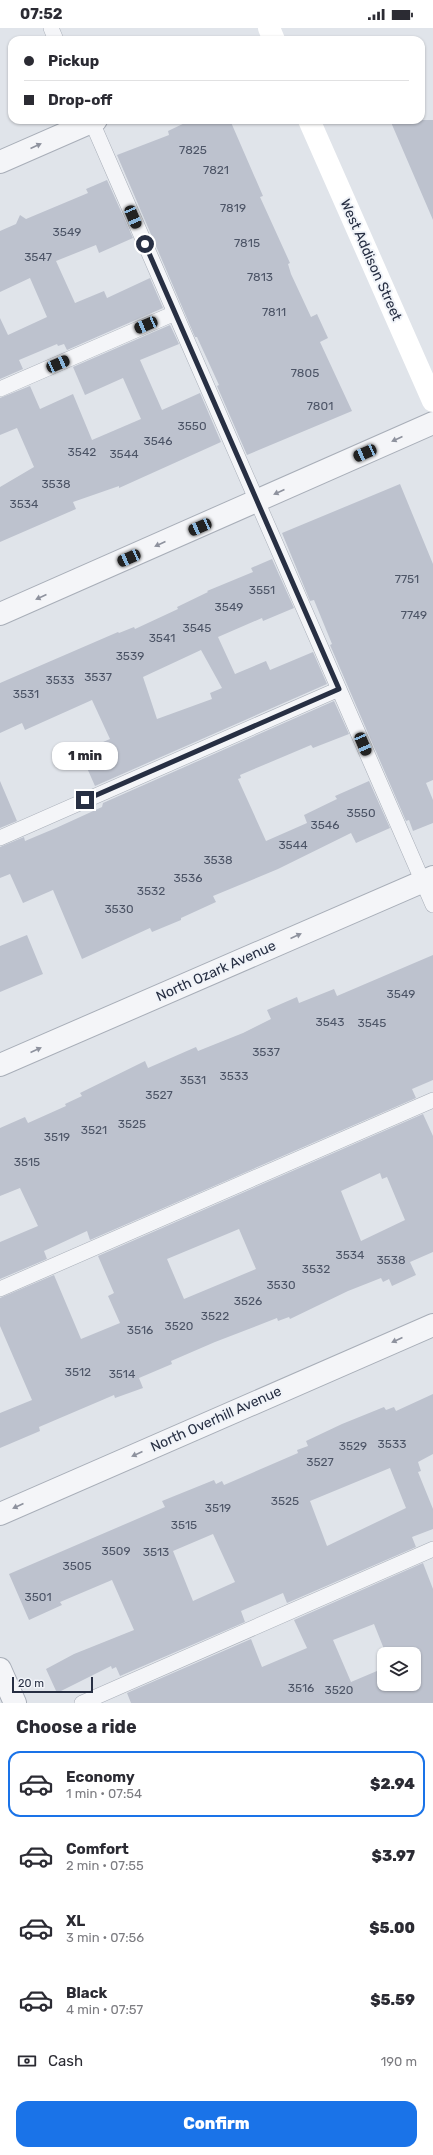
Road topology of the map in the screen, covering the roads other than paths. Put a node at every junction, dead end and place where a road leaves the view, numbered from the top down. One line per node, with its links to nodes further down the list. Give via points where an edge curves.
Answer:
1 (86, 124): 4 (street, one-way to 1)
2 (94, 124): 5 (lane)
3 (311, 124): 7 (street, West Addison Street)
4 (0, 162)
5 (175, 313): 6 (lane); 9 (lane)
6 (0, 389)
7 (433, 400)
8 (433, 423): 9 (street, one-way to 9)
9 (257, 502): 10 (street, one-way to 10); 11 (lane)
10 (0, 614)
11 (339, 689): 12 (lane); 13 (lane)
12 (0, 838)
13 (428, 879): 14 (lane); 15 (street, North Ozark Avenue, one-way to 13)
14 (433, 905)
15 (0, 1065)
16 (433, 1100): 17 (lane)
17 (0, 1289)
18 (433, 1325): 19 (street, North Overhill Avenue, one-way to 19)
19 (0, 1514)
20 (433, 1549): 23 (lane)
21 (0, 1669): 22 (street)
22 (15, 1703)
23 (82, 1703)

